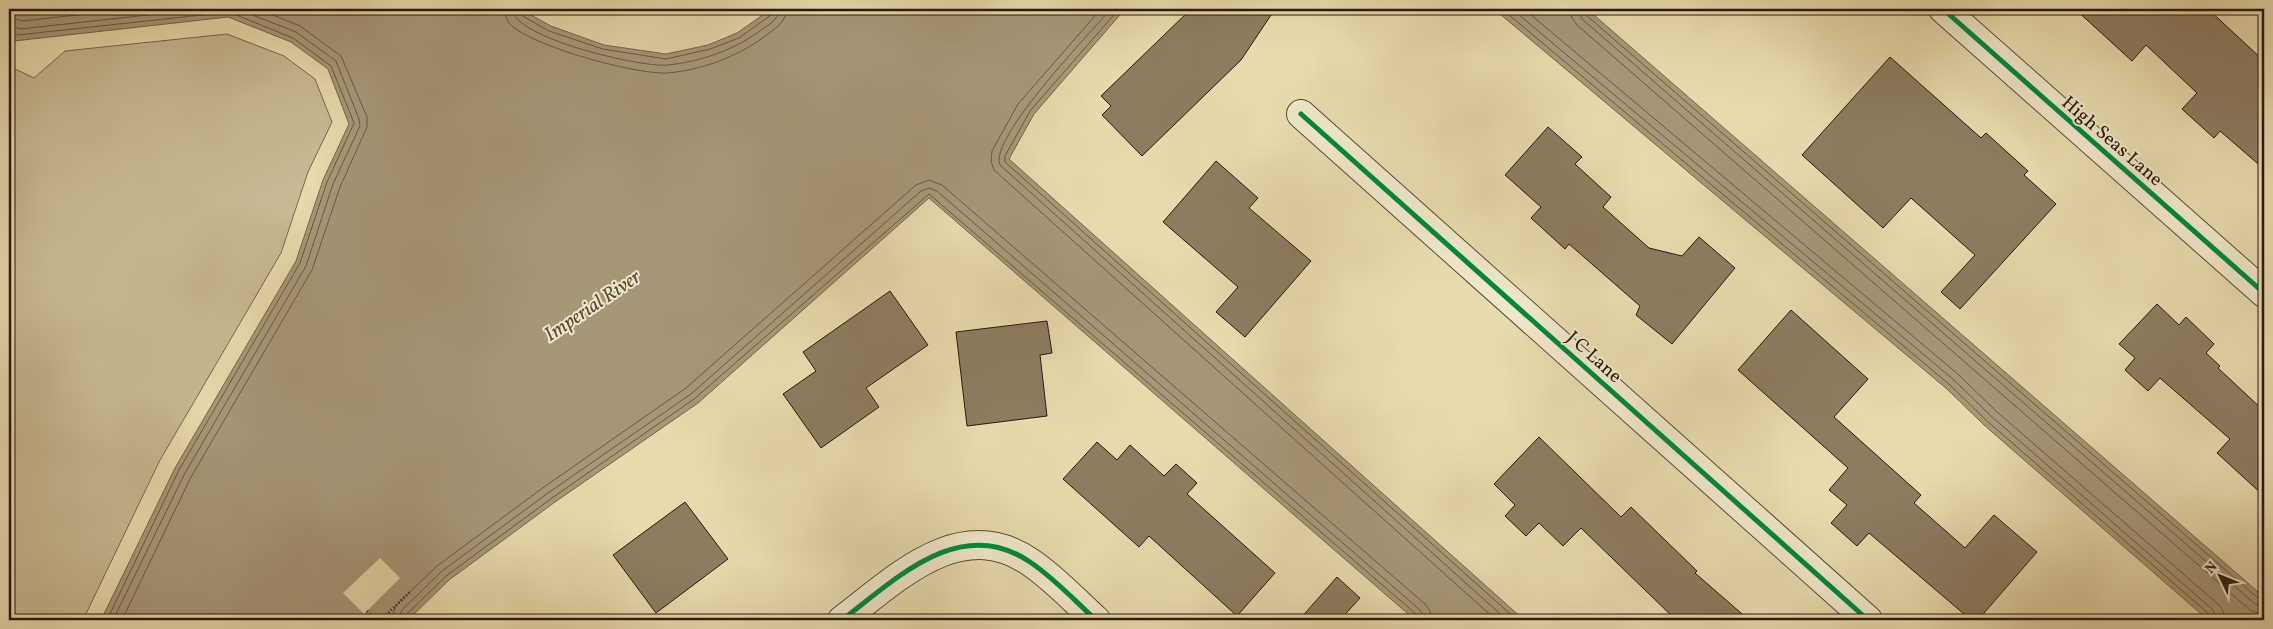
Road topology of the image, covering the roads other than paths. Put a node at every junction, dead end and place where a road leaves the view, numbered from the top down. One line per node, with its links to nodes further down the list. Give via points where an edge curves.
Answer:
1 (1943, 9): 3 (street, High Seas Lane)
2 (1301, 114): 6 (street, J C Lane)
3 (2264, 293)
4 (842, 620): 5 (street, via 917,563 954,547 994,545 1030,562)
5 (1096, 620)
6 (1868, 620)

